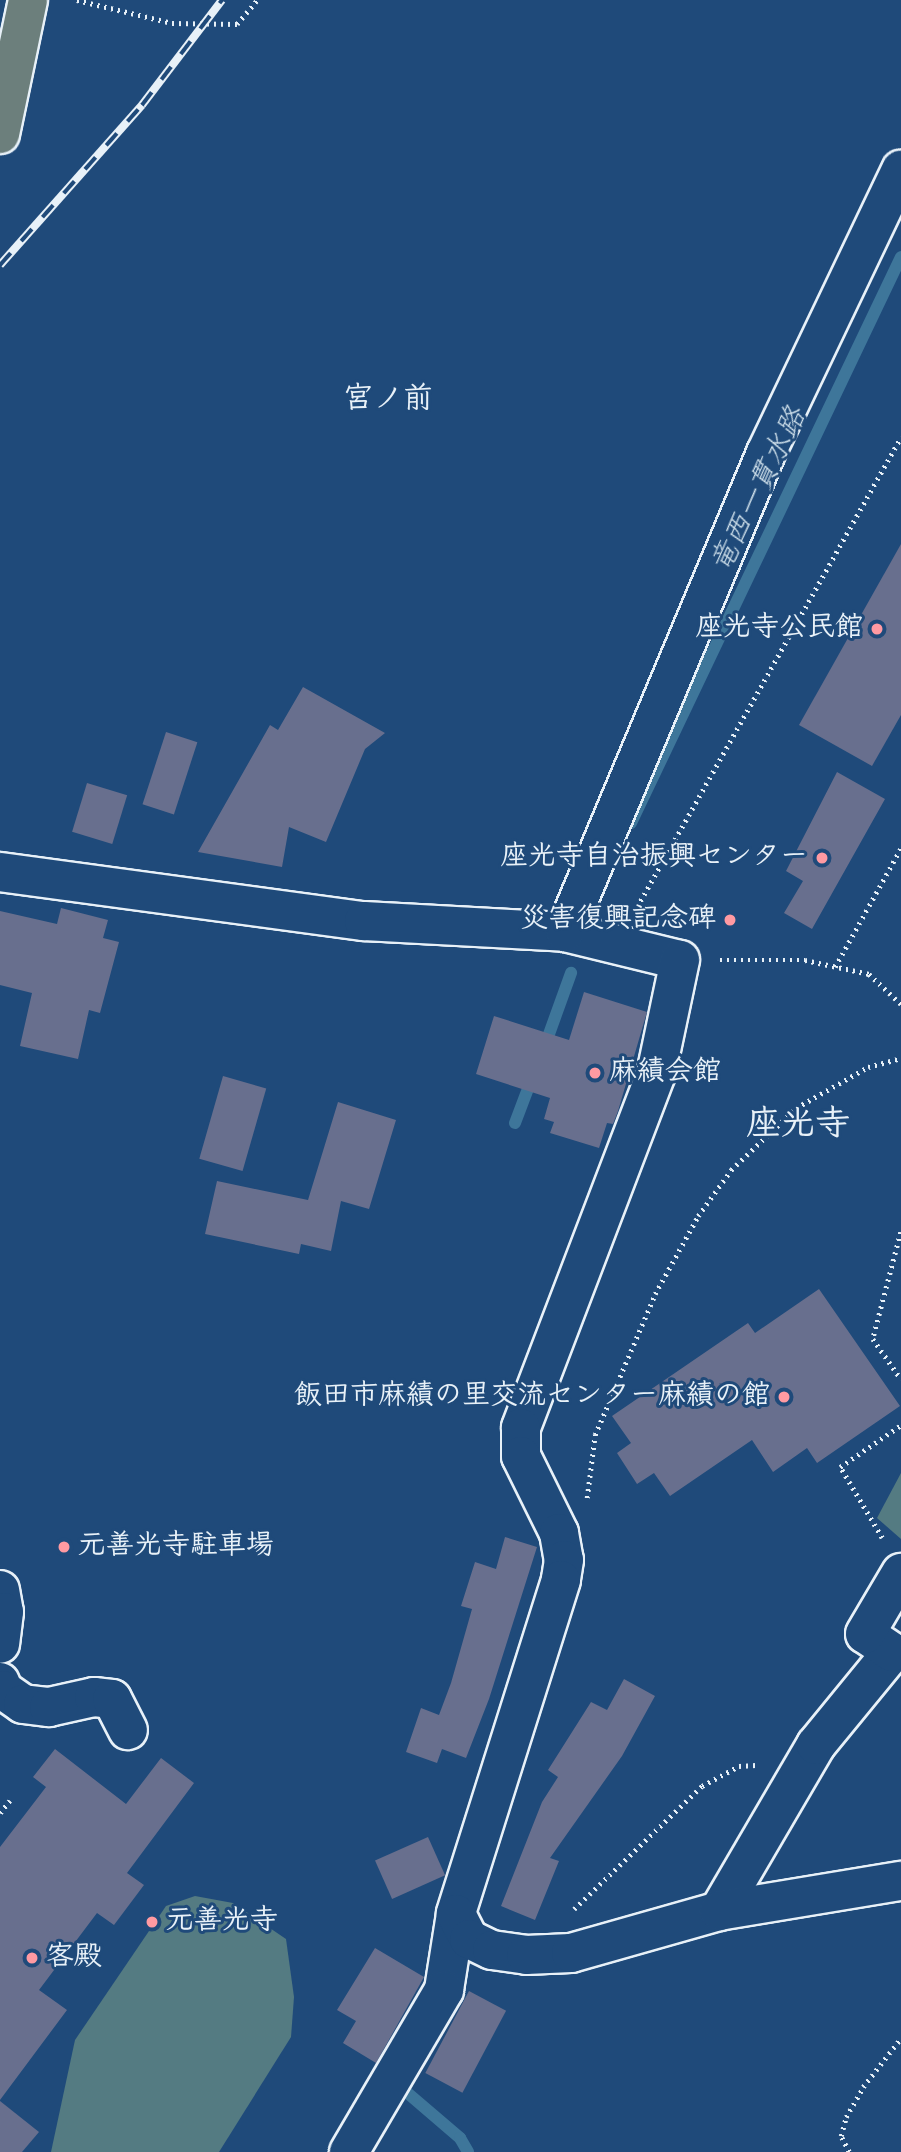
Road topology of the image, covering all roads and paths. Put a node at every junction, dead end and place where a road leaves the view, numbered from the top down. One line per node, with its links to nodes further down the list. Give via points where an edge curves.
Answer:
1 (27, 0): 4 (main road)
2 (77, 0): 3 (path, via 172,23 237,24)
3 (257, 0)
4 (0, 134)
5 (901, 170): 9 (street, via 766,453)
6 (901, 437): 10 (path)
7 (901, 848): 12 (path)
8 (0, 872): 9 (street, via 364,921)
9 (565, 932): 10 (street)
10 (618, 942): 11 (street)
11 (680, 960): 12 (path, via 804,960); 29 (street, via 656,1074 522,1428 521,1456 559,1533 564,1560)
12 (835, 967): 13 (path, via 869,974)
13 (900, 1003)
14 (901, 1058): 18 (path, via 868,1067 796,1108 731,1170 698,1216 654,1294 595,1435)
15 (901, 1232): 16 (path, via 873,1339)
16 (901, 1379)
17 (901, 1425): 19 (path, via 840,1467)
18 (588, 1509)
19 (894, 1560): 24 (street, via 865,1634 892,1653)
20 (0, 1590): 21 (street, via 4,1612)
21 (0, 1644)
22 (0, 1682): 23 (street, via 3,1690 23,1704 49,1707 94,1697 112,1699)
23 (128, 1730)
24 (816, 1745): 28 (street); 30 (path, via 759,1765 739,1766 702,1786)
25 (10, 1800): 26 (path)
26 (0, 1813)
27 (901, 1881): 28 (street)
28 (719, 1911): 30 (street, via 571,1953)
29 (456, 1914): 30 (street, via 469,1939 492,1950); 32 (street, via 444,1990)
30 (526, 1955)
31 (901, 2038): 33 (path, via 846,2117 841,2136)
32 (349, 2152)
33 (849, 2152)

